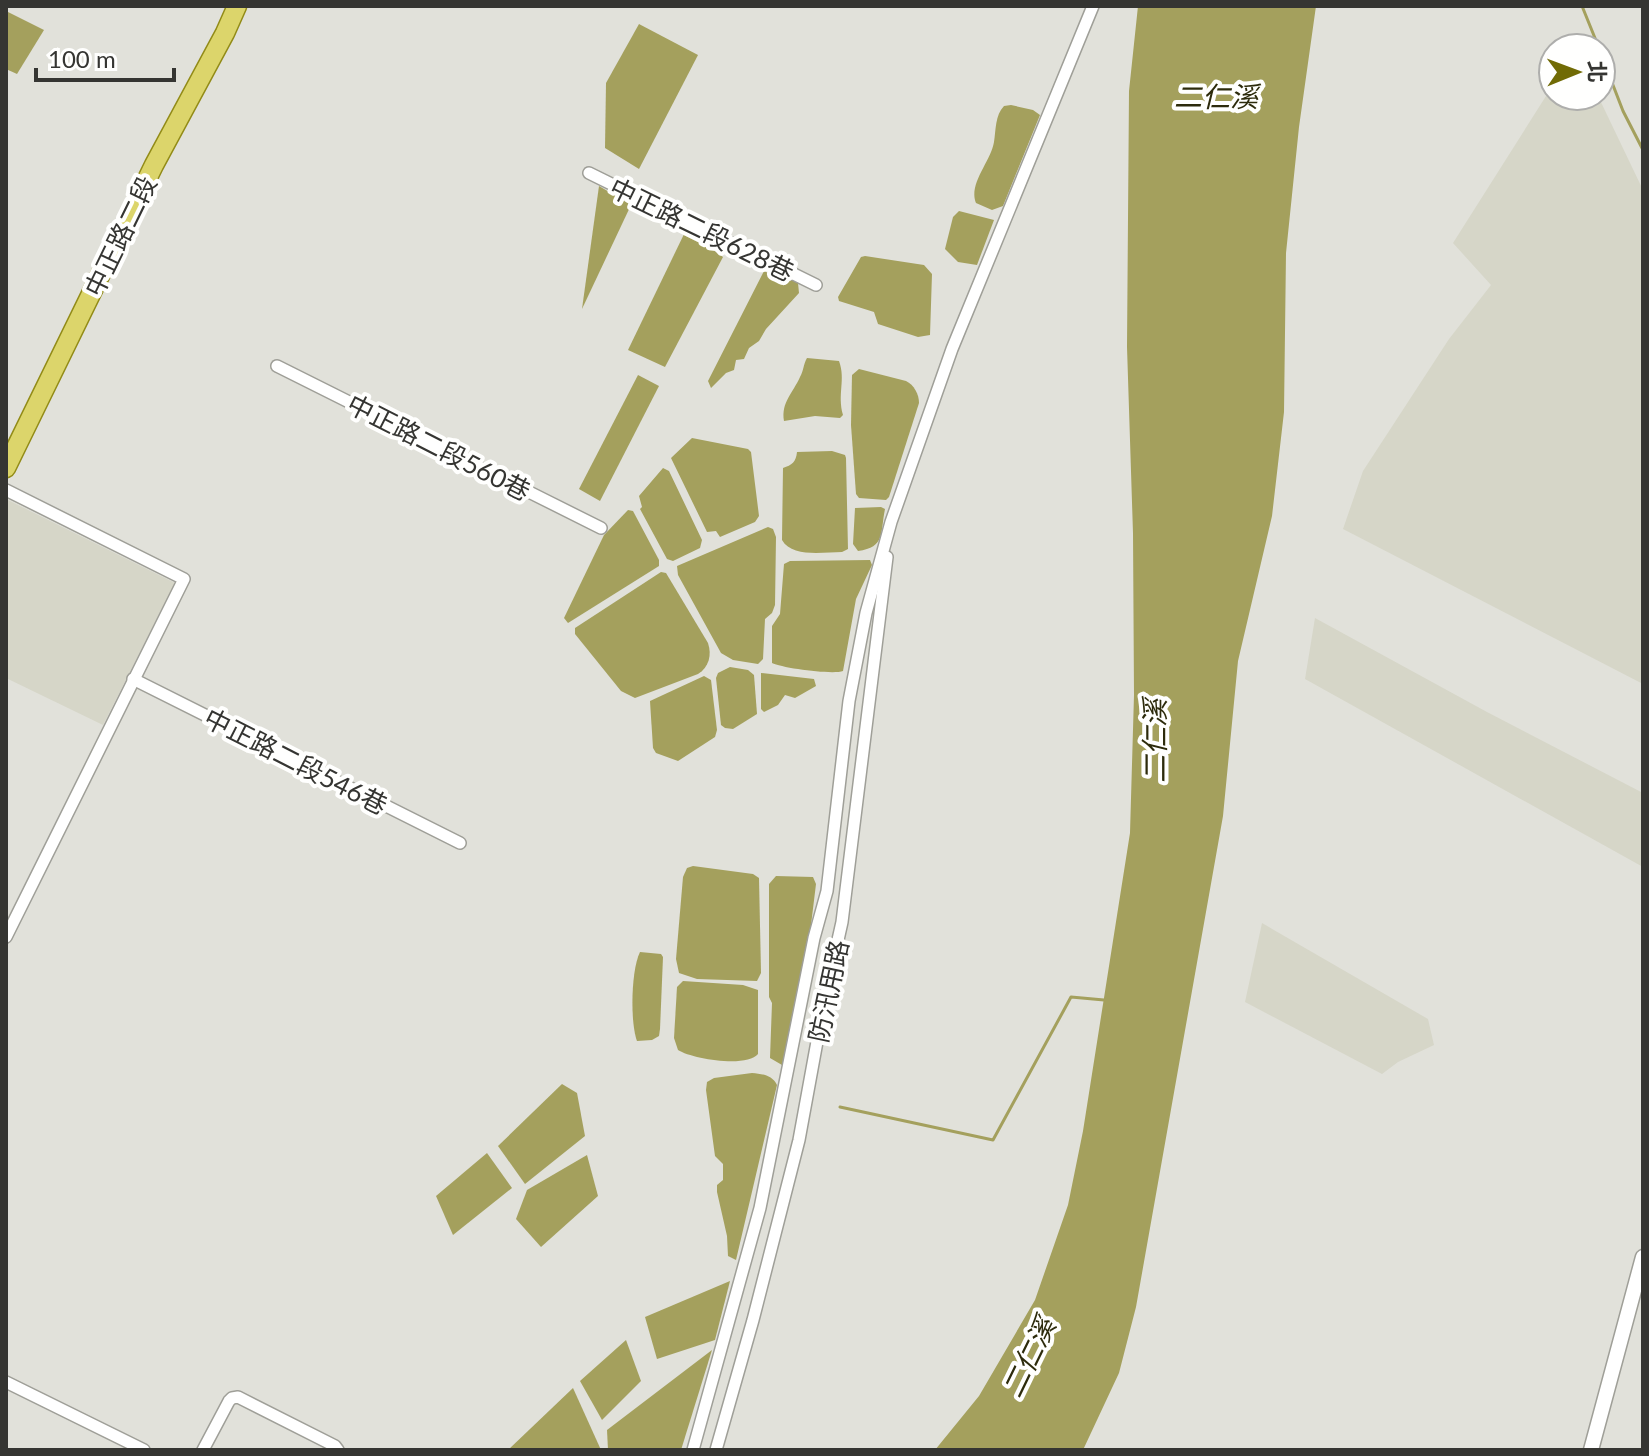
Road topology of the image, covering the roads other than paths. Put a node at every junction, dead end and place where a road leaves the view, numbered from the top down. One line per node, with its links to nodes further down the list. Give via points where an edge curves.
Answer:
1 (237, 6): 6 (main road, 中正路二段)
2 (1093, 6): 8 (street, via 952,349)
3 (589, 173): 4 (street, 中正路二段628巷)
4 (816, 285)
5 (277, 366): 9 (street, 中正路二段560巷)
6 (6, 468)
7 (6, 490): 10 (street, via 184,579)
8 (891, 522): 18 (street, via 849,701 827,891 760,1208); 19 (street, 防汛用路, via 842,922 799,1140)
9 (601, 528)
10 (133, 679): 11 (street, 中正路二段546巷); 12 (street)
11 (460, 843)
12 (6, 937)
13 (1643, 1257): 20 (street)
14 (6, 1382): 15 (street)
15 (144, 1450)
16 (203, 1450): 17 (street, via 229,1401 238,1397)
17 (338, 1450)
18 (693, 1450)
19 (716, 1450)
20 (1591, 1450)

